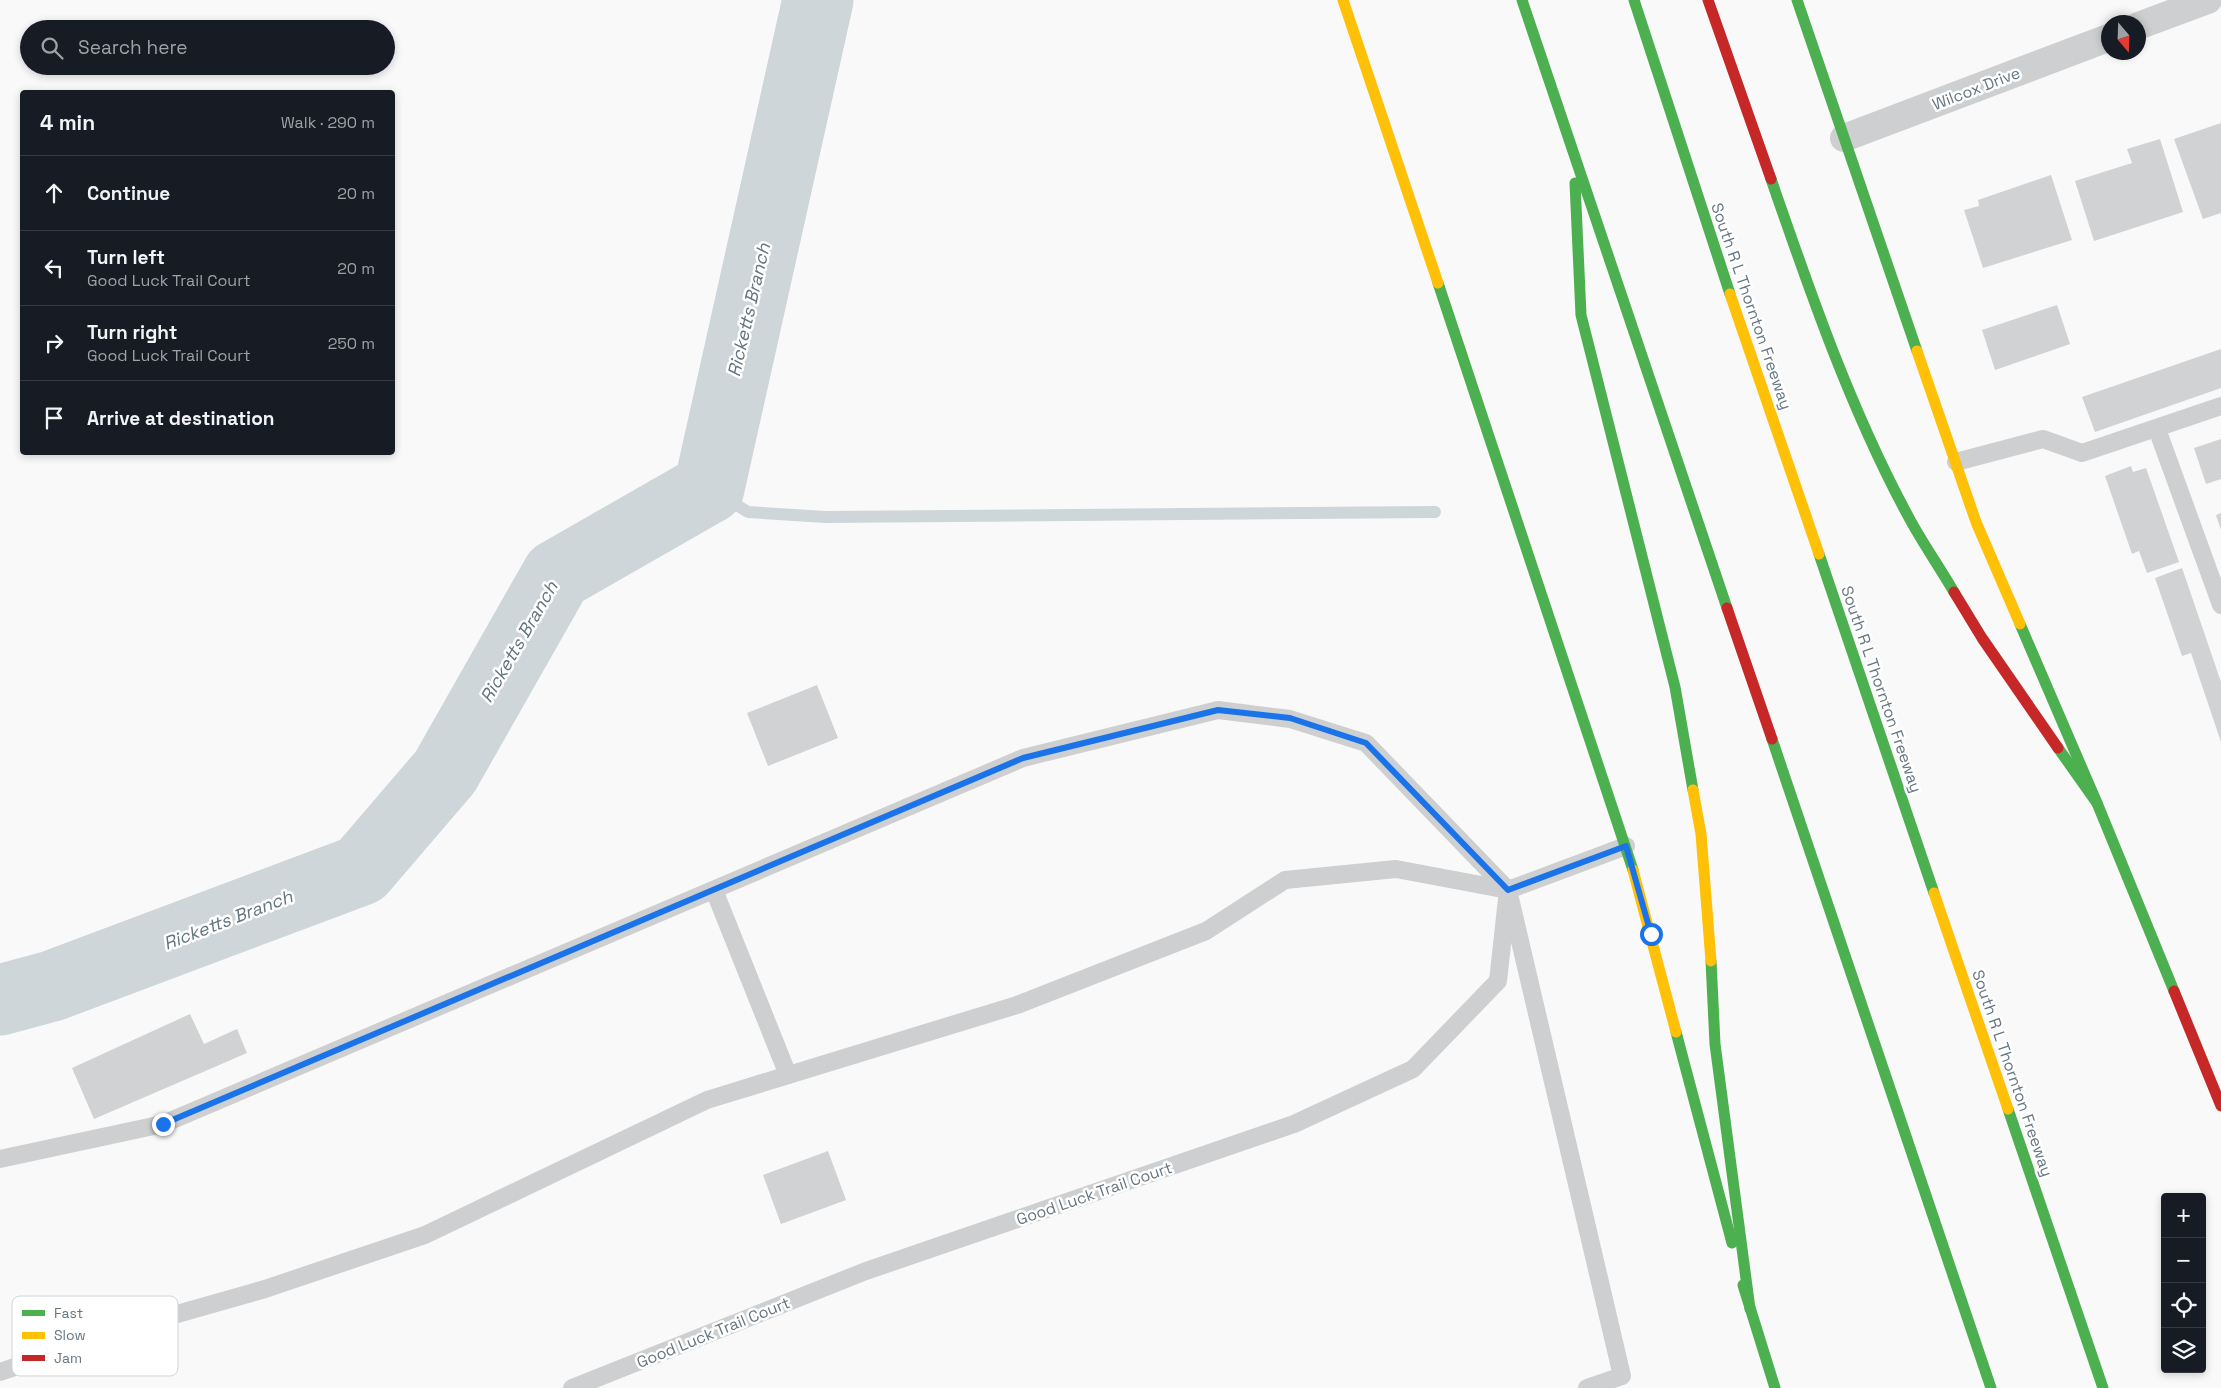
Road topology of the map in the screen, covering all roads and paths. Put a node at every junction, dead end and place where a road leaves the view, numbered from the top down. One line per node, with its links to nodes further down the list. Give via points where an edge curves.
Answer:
1 (1343, 0): 16 (main road)
2 (1522, 0): 10 (main road)
3 (1634, 0): 30 (main road, South R L Thornton Freeway, via 1704,218)
4 (1708, 0): 15 (main road, via 1814,303 1860,415 1903,506 1982,638)
5 (1797, 0): 9 (main road)
6 (2208, 0): 7 (street)
7 (2146, 23)
8 (2101, 41): 9 (street, Wilcox Drive)
9 (1844, 138): 13 (main road)
10 (1573, 150): 22 (main road, via 1581,316 1675,687 1700,834 1716,1044); 29 (main road)
11 (2221, 406): 12 (lane)
12 (2157, 429): 13 (lane, via 2082,454 2043,439); 14 (lane)
13 (1956, 462): 15 (main road, via 1976,522)
14 (2221, 604)
15 (2097, 804): 20 (main road)
16 (1626, 846): 18 (lane); 22 (main road)
17 (714, 890): 18 (lane, via 1023,758 1218,710 1290,718 1366,743); 19 (lane); 21 (lane, via 163,1124)
18 (1508, 890): 19 (lane, via 1396,869 1284,880 1206,931 1107,970 1017,1005); 26 (lane, Good Luck Trail Court, via 1498,981 1413,1069 1294,1124 866,1271); 27 (lane, via 1622,1376)
19 (788, 1075): 23 (lane, via 708,1100 425,1235 265,1289)
20 (2221, 1106)
21 (0, 1159)
22 (1750, 1309): 28 (main road)
23 (178, 1314)
24 (12, 1368): 25 (lane)
25 (0, 1372)
26 (572, 1388)
27 (1587, 1388)
28 (1775, 1388)
29 (1991, 1388)
30 (2103, 1388)

